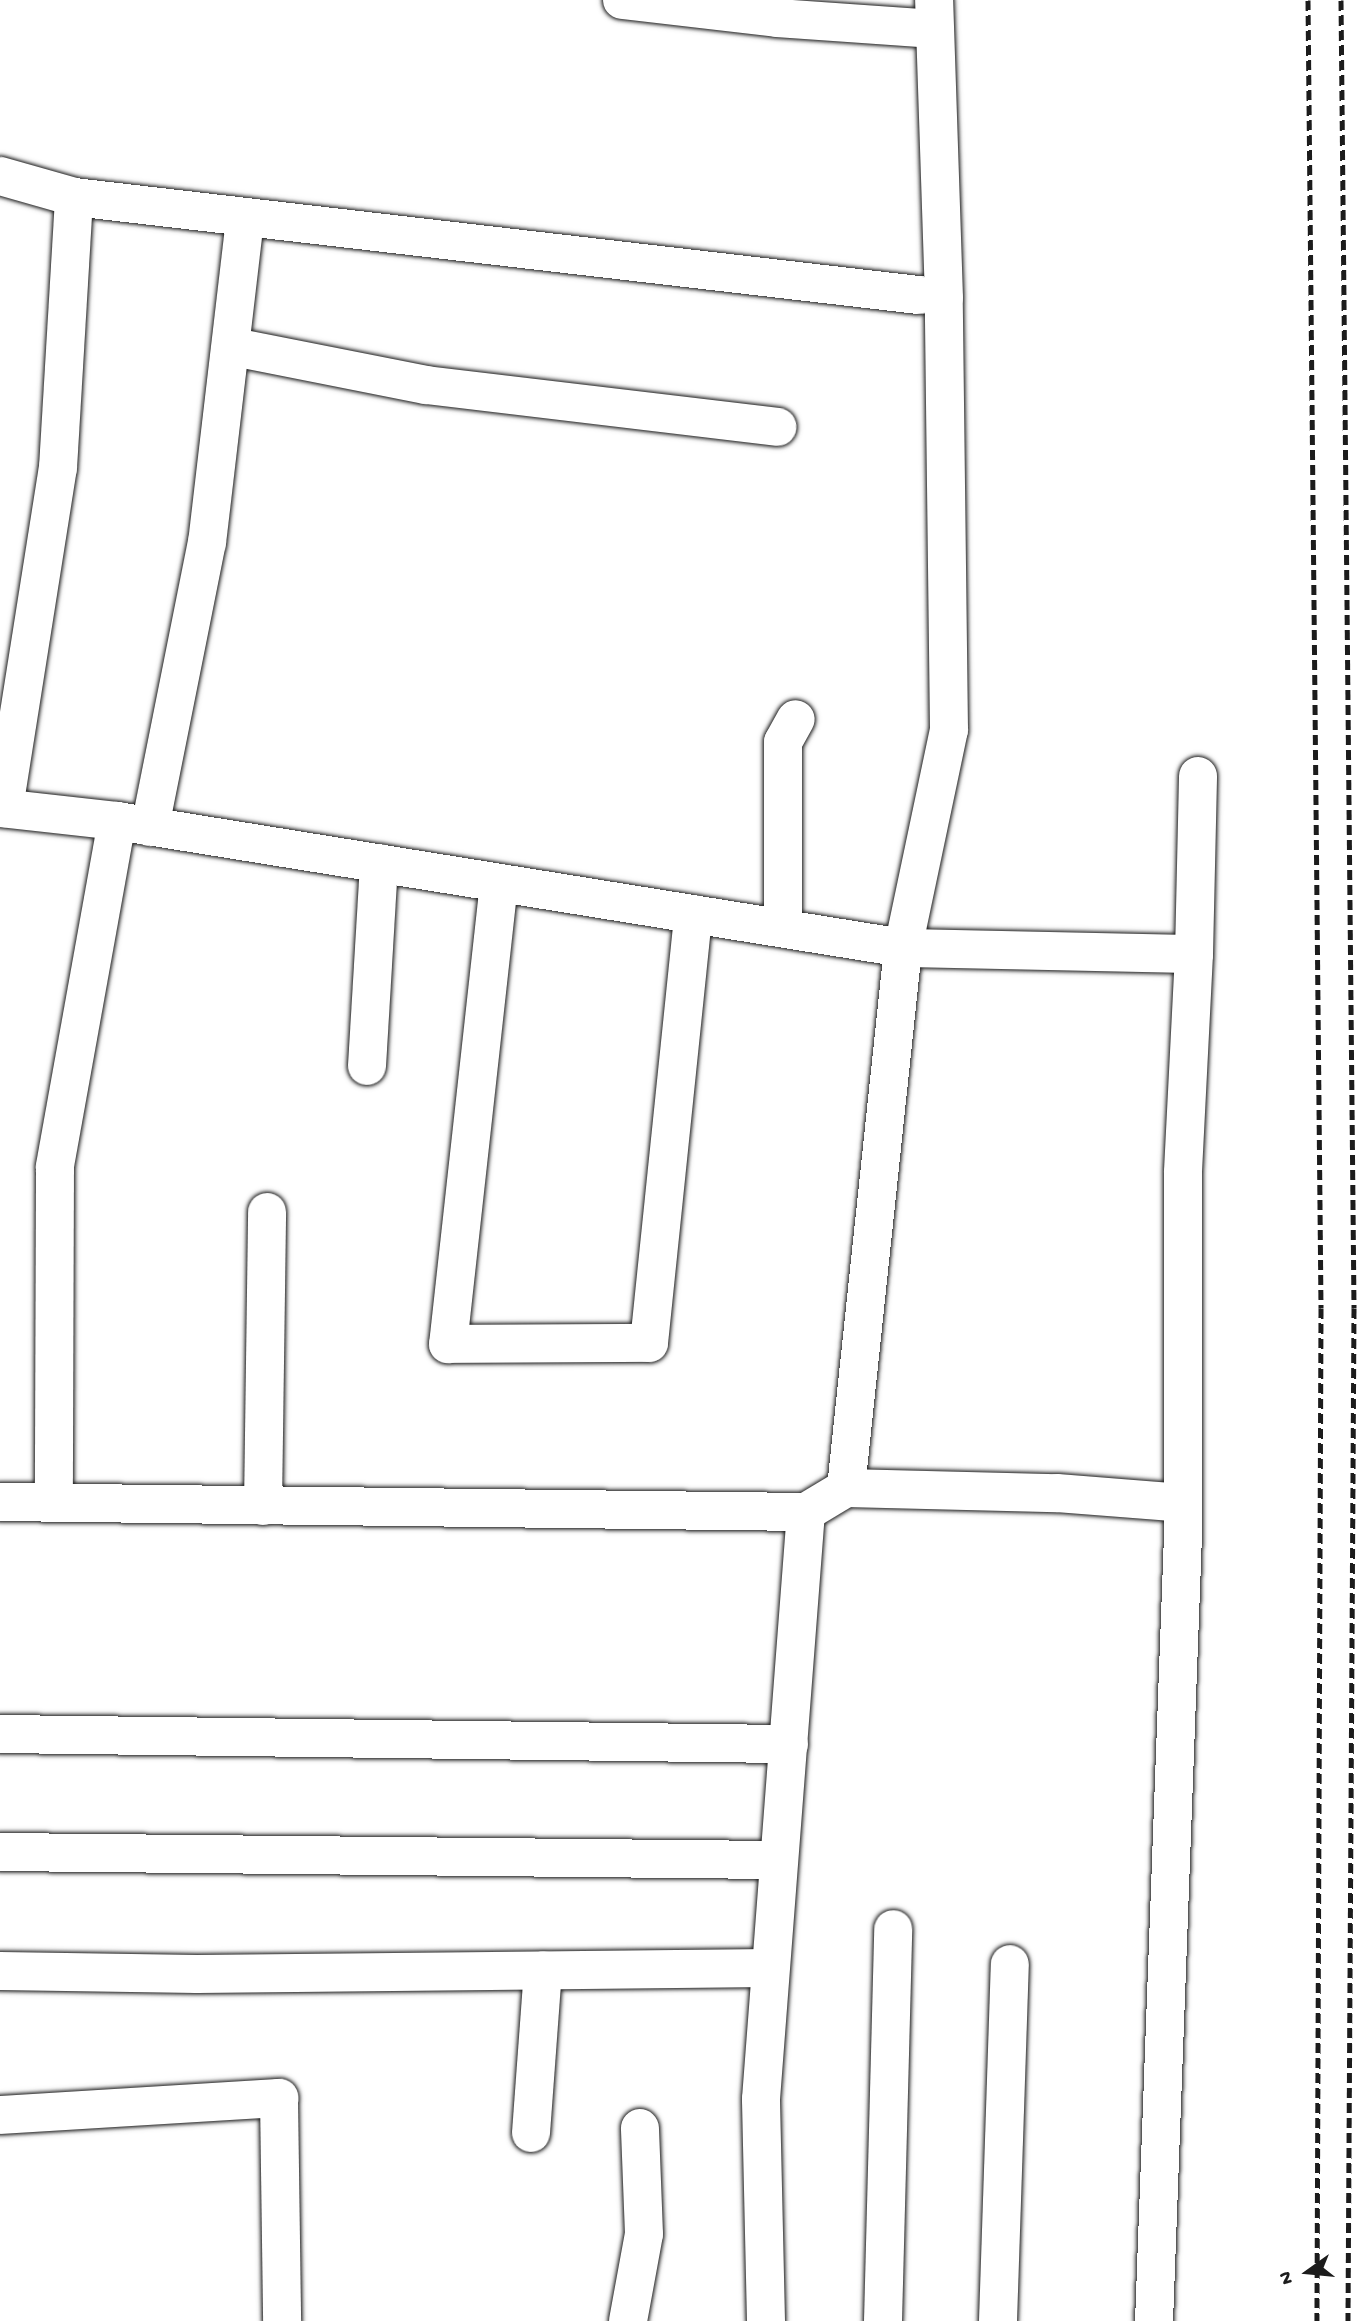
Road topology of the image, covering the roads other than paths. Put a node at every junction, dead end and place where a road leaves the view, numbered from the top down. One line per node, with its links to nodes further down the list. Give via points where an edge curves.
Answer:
1 (622, 0): 2 (street, via 777,18)
2 (935, 14): 17 (street, via 949,730)
3 (0, 176): 4 (street)
4 (74, 197): 5 (street); 11 (street, via 58,468)
5 (246, 218): 6 (street); 7 (street)
6 (919, 295)
7 (234, 347): 8 (street, via 426,385); 12 (street, via 207,544)
8 (778, 427)
9 (796, 719): 16 (street, via 783,742)
10 (1198, 776): 18 (street)
11 (2, 808): 12 (street)
12 (134, 824): 13 (street); 23 (street, via 55,1167)
13 (379, 863): 14 (street); 19 (street)
14 (499, 883): 15 (street); 15 (street, via 448,1344 649,1343)
15 (693, 914): 16 (street)
16 (783, 929): 17 (street)
17 (903, 948): 18 (street); 21 (street)
18 (1194, 954): 24 (street, via 1183,1173)
19 (367, 1066)
20 (267, 1212): 25 (street)
21 (846, 1488): 24 (street, via 1057,1493); 26 (street)
22 (0, 1502): 23 (street)
23 (54, 1503): 25 (street)
24 (1183, 1503): 44 (street)
25 (263, 1506): 26 (street)
26 (806, 1512): 28 (street)
27 (0, 1734): 28 (street)
28 (789, 1744): 30 (street)
29 (0, 1852): 30 (street)
30 (778, 1860): 33 (street)
31 (893, 1929): 42 (street)
32 (1010, 1964): 43 (street)
33 (770, 1968): 34 (street); 41 (street, via 761,2099)
34 (543, 1970): 35 (street); 38 (street)
35 (0, 1971)
36 (0, 2115): 39 (street, via 279,2098)
37 (640, 2128): 40 (street, via 644,2234)
38 (531, 2133)
39 (282, 2321)
40 (628, 2321)
41 (766, 2321)
42 (883, 2321)
43 (998, 2321)
44 (1154, 2321)

